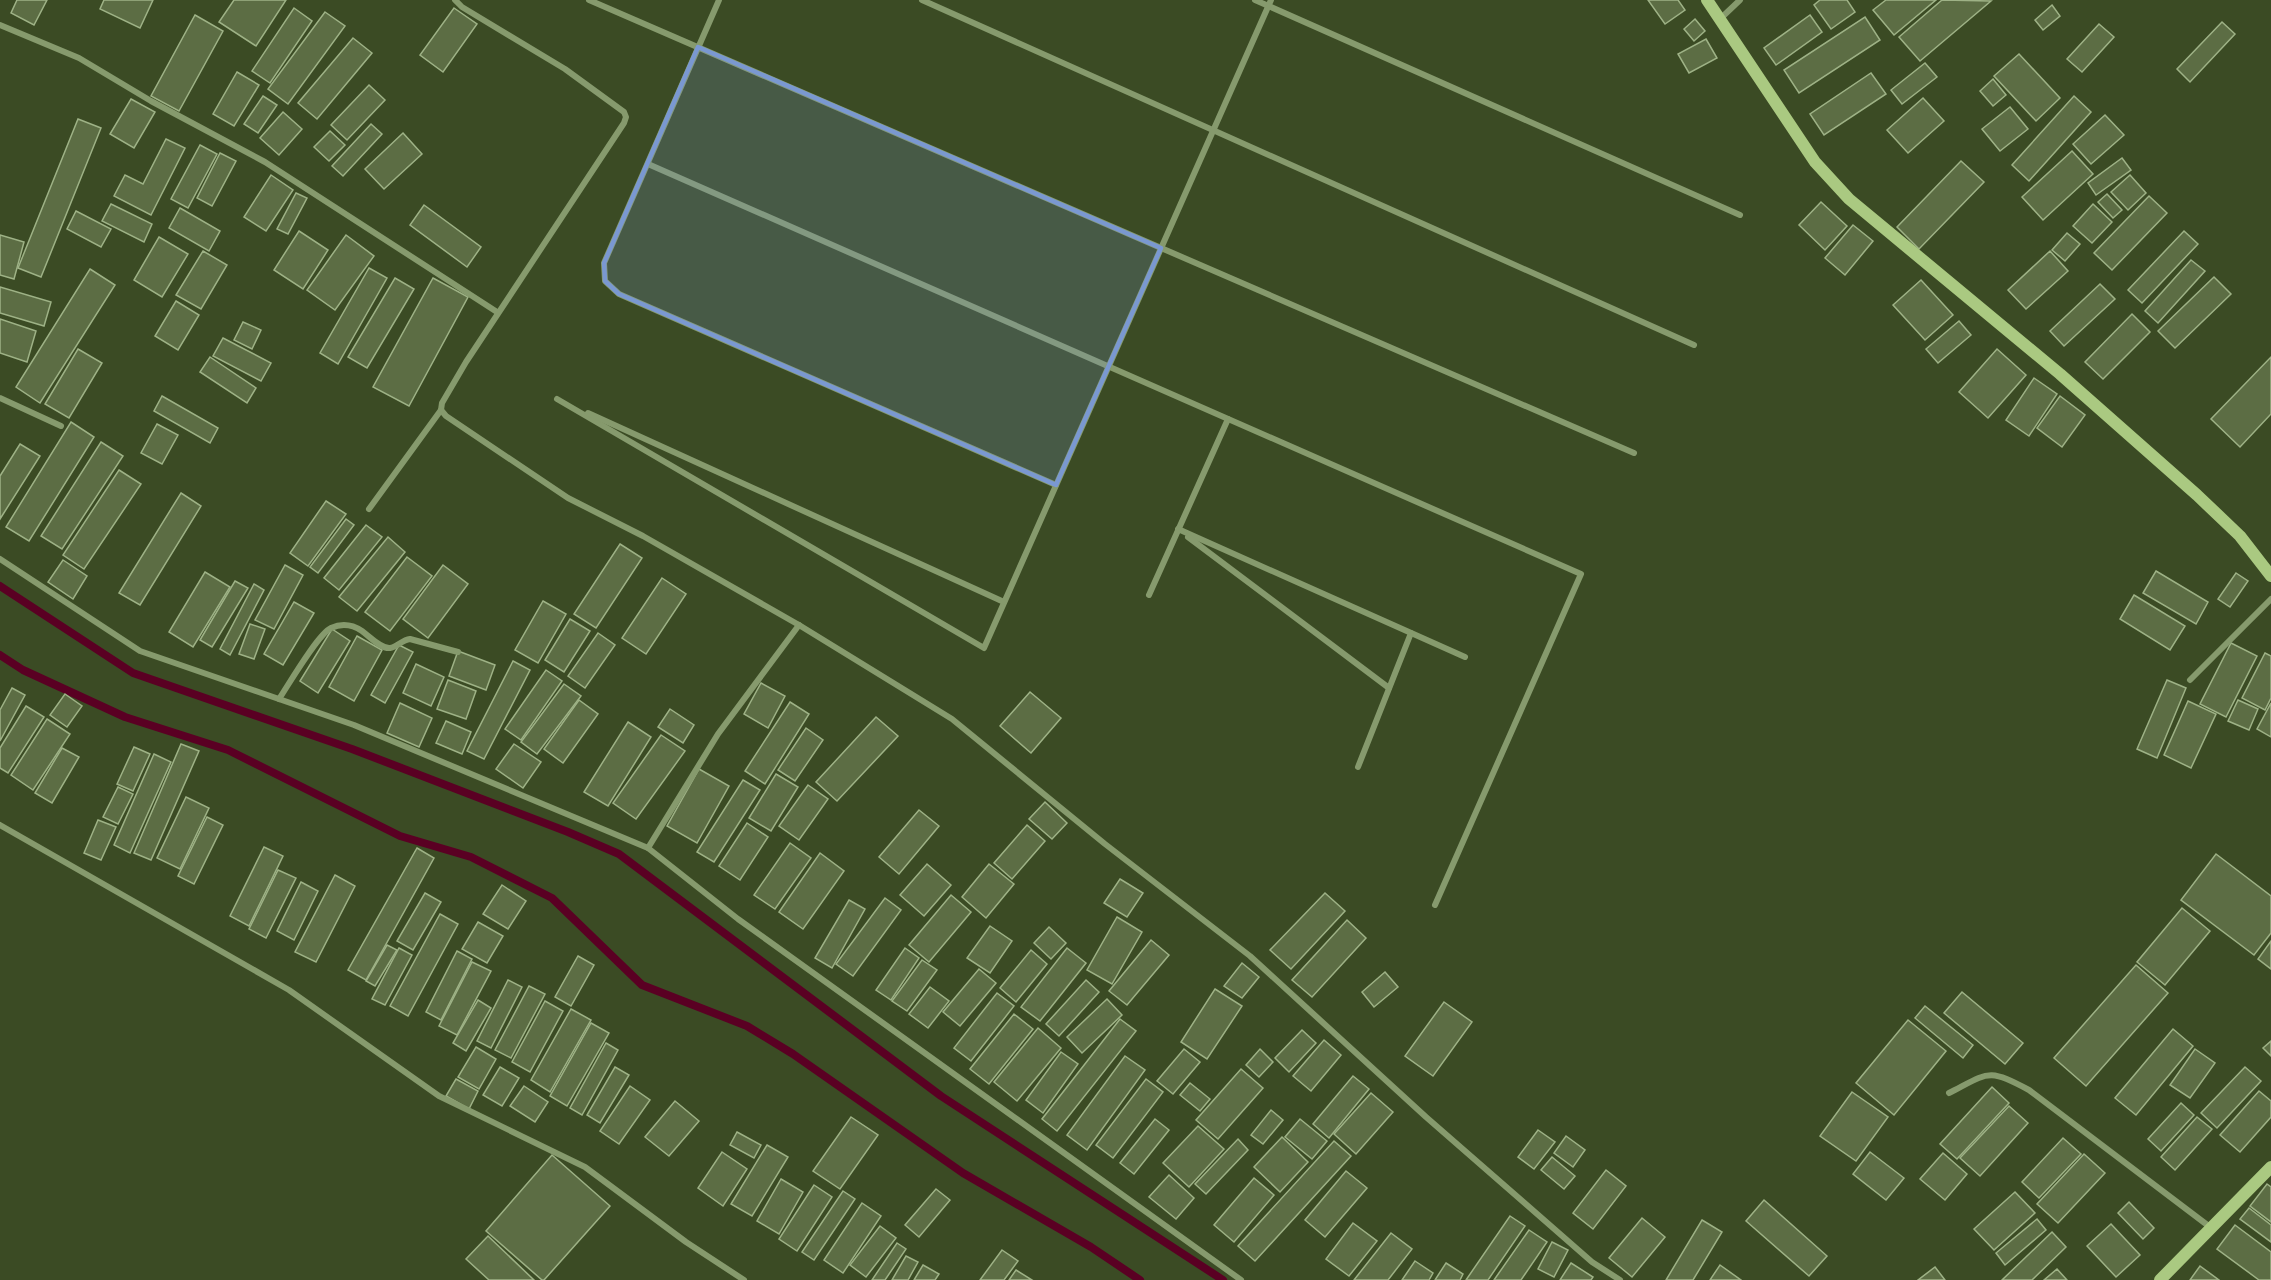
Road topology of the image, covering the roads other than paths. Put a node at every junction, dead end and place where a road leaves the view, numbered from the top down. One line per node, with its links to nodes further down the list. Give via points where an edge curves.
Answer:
1 (455, 0): 16 (street, via 565,69 626,117)
2 (589, 0): 11 (street)
3 (719, 0): 11 (street)
4 (922, 0): 12 (street)
5 (1255, 0): 8 (street)
6 (1707, 0): 9 (street)
7 (1740, 0): 9 (street)
8 (1269, 3): 12 (street); 14 (street)
9 (1720, 19): 28 (street, via 1815,162 1849,199 2060,374 2197,495 2240,536)
10 (0, 25): 16 (street, via 79,58 265,162)
11 (698, 47): 13 (street); 15 (street)
12 (1213, 130): 15 (street); 17 (street)
13 (648, 164): 18 (street); 24 (street, via 604,263 605,281 619,294)
14 (1740, 215)
15 (1161, 248): 18 (street); 23 (street)
16 (497, 312): 20 (street)
17 (1694, 345)
18 (1108, 367): 21 (street); 24 (street)
19 (0, 398): 22 (street)
20 (441, 410): 25 (street); 32 (street, via 568,498)
21 (1228, 419): 26 (street); 42 (street, via 1581,574)
22 (60, 426)
23 (1634, 453)
24 (1056, 485): 31 (street)
25 (369, 509)
26 (1178, 529): 29 (street); 33 (street); 37 (street)
27 (0, 559): 38 (street, via 140,651)
28 (2271, 576)
29 (1149, 595)
30 (2271, 599): 36 (street)
31 (1004, 602): 31 (street, via 710,468 557,399 984,648)
32 (800, 625): 41 (street, via 718,734); 48 (street, via 952,719 1250,956 1496,1178 1592,1262)
33 (1411, 633): 35 (street); 37 (street)
34 (458, 652): 38 (street, via 411,639 392,648 385,647 358,628 335,627 324,634)
35 (1466, 657)
36 (2190, 680)
37 (1389, 688): 39 (street)
38 (279, 699): 41 (street, via 354,725)
39 (1358, 767)
40 (0, 825): 46 (street, via 290,990 439,1096 585,1167)
41 (648, 848): 47 (street, via 758,933)
42 (1435, 905)
43 (1949, 1093): 45 (street, via 1986,1074 2002,1076 2029,1090)
44 (2271, 1167): 45 (street)
45 (2210, 1227): 49 (street)
46 (744, 1280)
47 (1241, 1280)
48 (1620, 1280)
49 (2160, 1280)

